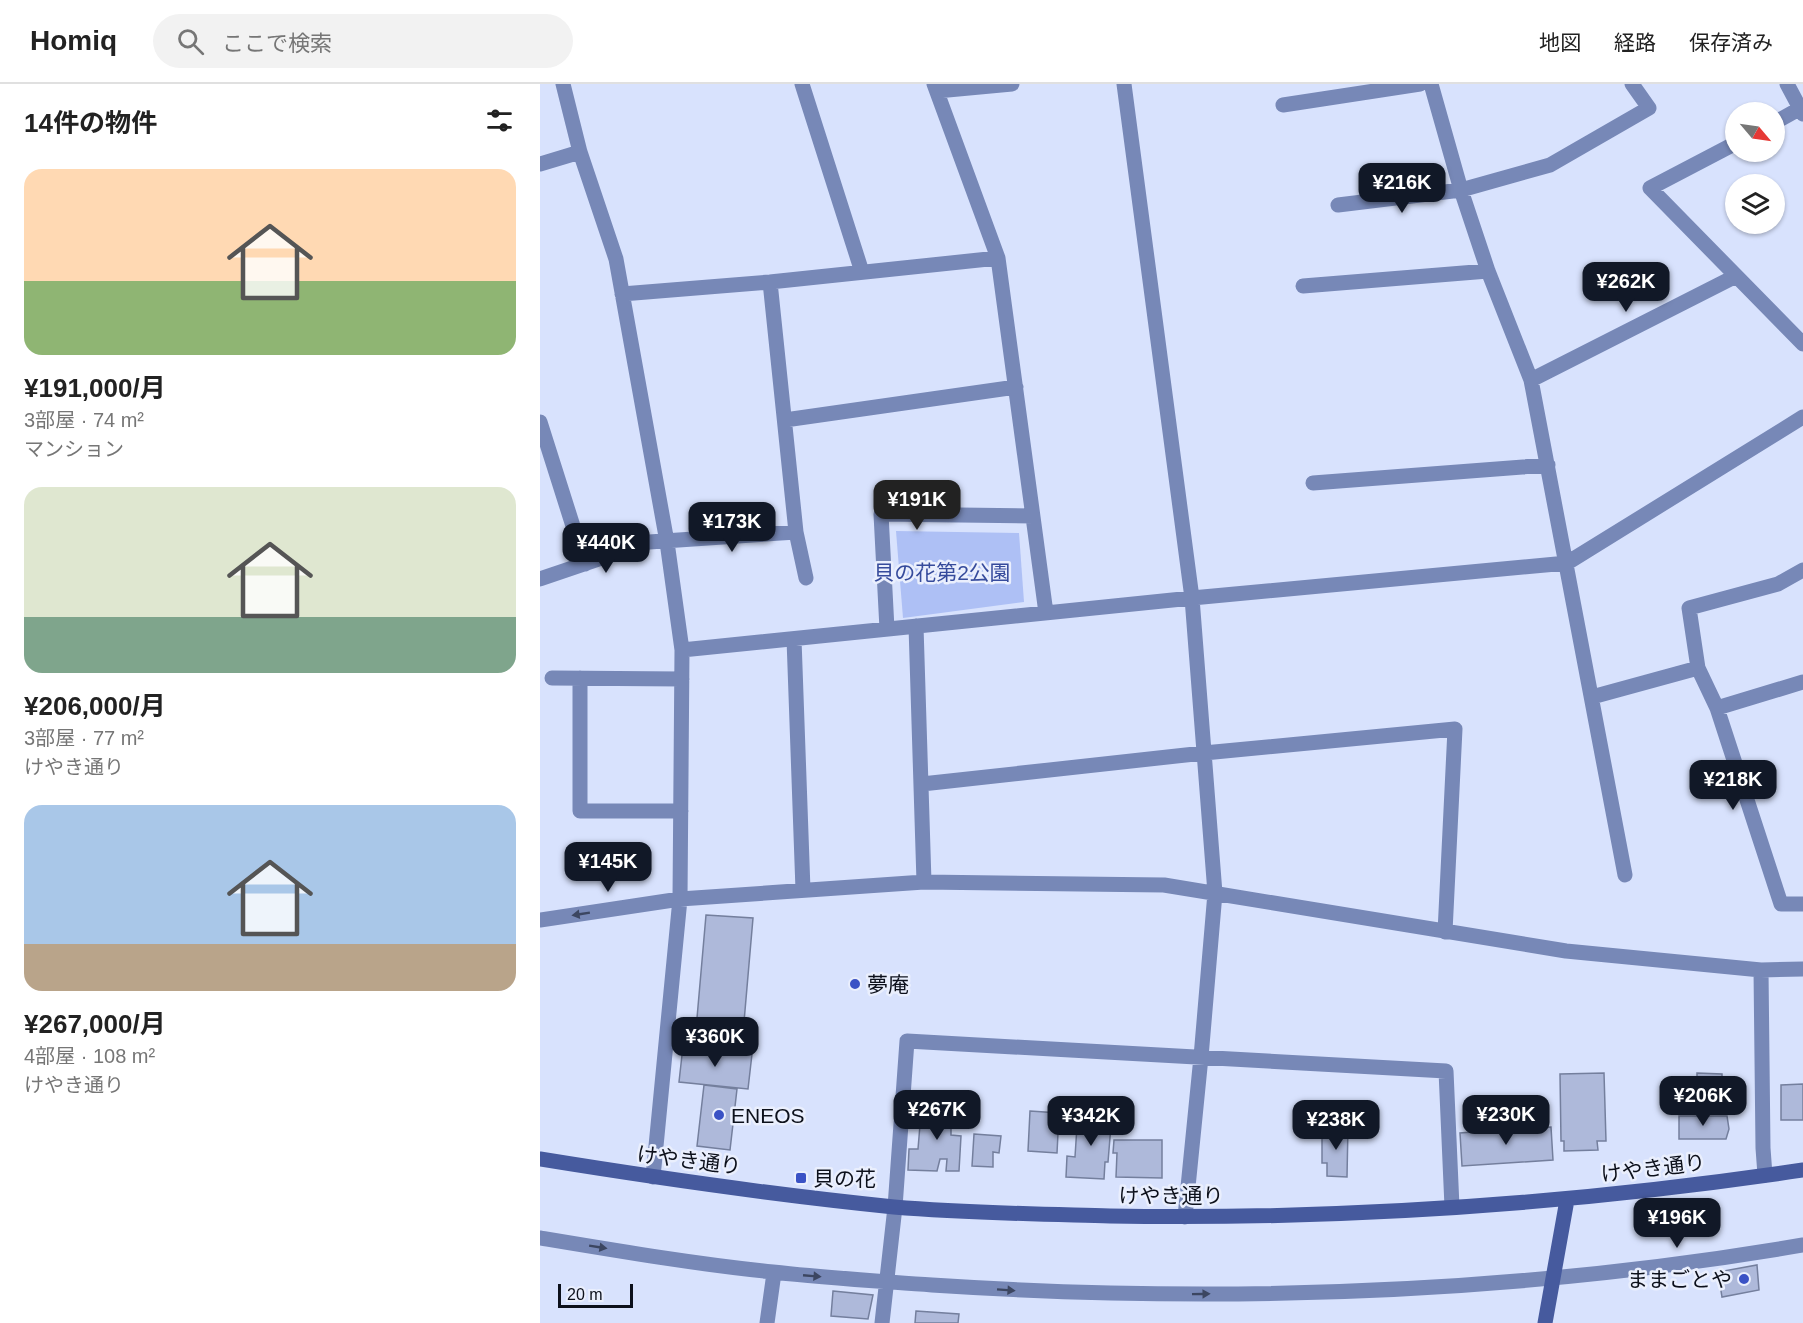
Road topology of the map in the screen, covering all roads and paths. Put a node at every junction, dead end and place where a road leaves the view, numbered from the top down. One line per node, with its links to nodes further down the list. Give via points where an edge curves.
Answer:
1 (563, 84): 14 (street)
2 (802, 84): 20 (street)
3 (1012, 84): 9 (street)
4 (1124, 84): 41 (street)
5 (1420, 84): 10 (street)
6 (1431, 84): 16 (street)
7 (1632, 84): 16 (street, via 1649,108 1550,165)
8 (1787, 84): 11 (street)
9 (935, 88): 18 (street)
10 (1283, 105)
11 (1801, 112): 12 (street)
12 (1785, 119)
13 (1725, 149): 21 (street, via 1650,188)
14 (580, 152): 15 (street); 24 (street, via 616,259)
15 (540, 164)
16 (1461, 190): 17 (street); 19 (street)
17 (1338, 205)
18 (998, 258): 20 (street); 27 (street)
19 (1488, 271): 23 (street); 26 (street)
20 (862, 272): 22 (street)
21 (1736, 276): 25 (street); 26 (street)
22 (770, 282): 24 (street); 29 (street)
23 (1303, 286)
24 (622, 294): 35 (street)
25 (1803, 344)
26 (1531, 380): 31 (street)
27 (1016, 387): 29 (street); 33 (street)
28 (1803, 417): 36 (street)
29 (785, 420): 34 (street)
30 (540, 422): 37 (street)
31 (1548, 465): 32 (street); 36 (street)
32 (1313, 483)
33 (1033, 516): 42 (street); 44 (street, via 881,514)
34 (796, 532): 35 (street); 39 (street)
35 (667, 542): 37 (street, via 649,542); 46 (street)
36 (1567, 563): 41 (street); 52 (street)
37 (585, 564): 40 (street)
38 (1803, 570): 47 (street, via 1778,584 1689,608)
39 (806, 578)
40 (540, 579)
41 (1192, 598): 42 (street); 54 (street)
42 (1046, 613): 43 (street)
43 (916, 626): 44 (street); 55 (street)
44 (887, 629): 45 (street)
45 (794, 639): 46 (street); 59 (street)
46 (682, 650): 50 (street)
47 (1698, 668): 52 (street); 53 (street)
48 (552, 678): 49 (street)
49 (580, 678): 50 (street); 56 (street, via 580,811)
50 (682, 679): 56 (street)
51 (1803, 682): 53 (street)
52 (1592, 697): 57 (street)
53 (1717, 708): 62 (street, via 1781,904)
54 (1204, 753): 55 (street); 60 (street); 64 (street, via 1455,729)
55 (922, 784): 58 (street)
56 (681, 811): 61 (street)
57 (1624, 875)
58 (924, 882): 59 (street); 60 (street, via 1164,885)
59 (803, 890): 61 (street)
60 (1215, 893): 64 (street); 67 (street)
61 (680, 899): 63 (street, one-way to 63); 71 (street)
62 (1803, 904)
63 (540, 920)
64 (1445, 932): 66 (street, via 1566,951)
65 (1803, 969): 66 (street)
66 (1761, 970): 70 (street)
67 (1201, 1057): 73 (street, via 907,1041); 74 (street, via 1446,1071); 75 (street)
68 (540, 1159): 71 (street, けやき通り)
69 (1803, 1170): 70 (street, けやき通り)
70 (1765, 1175): 72 (street, けやき通り)
71 (653, 1178): 73 (street, けやき通り)
72 (1567, 1200): 74 (street, けやき通り); 79 (street)
73 (895, 1207): 75 (street, けやき通り); 80 (street)
74 (1452, 1207): 75 (street, けやき通り)
75 (1185, 1217)
76 (540, 1238): 78 (street, one-way to 78)
77 (1803, 1245): 79 (street, via 1692,1263)
78 (774, 1272): 80 (street, one-way to 80); 81 (street)
79 (1553, 1278): 80 (street, one-way to 79, via 1173,1294 1459,1286); 83 (street)
80 (888, 1282): 82 (street)
81 (767, 1323)
82 (882, 1323)
83 (1545, 1323)

